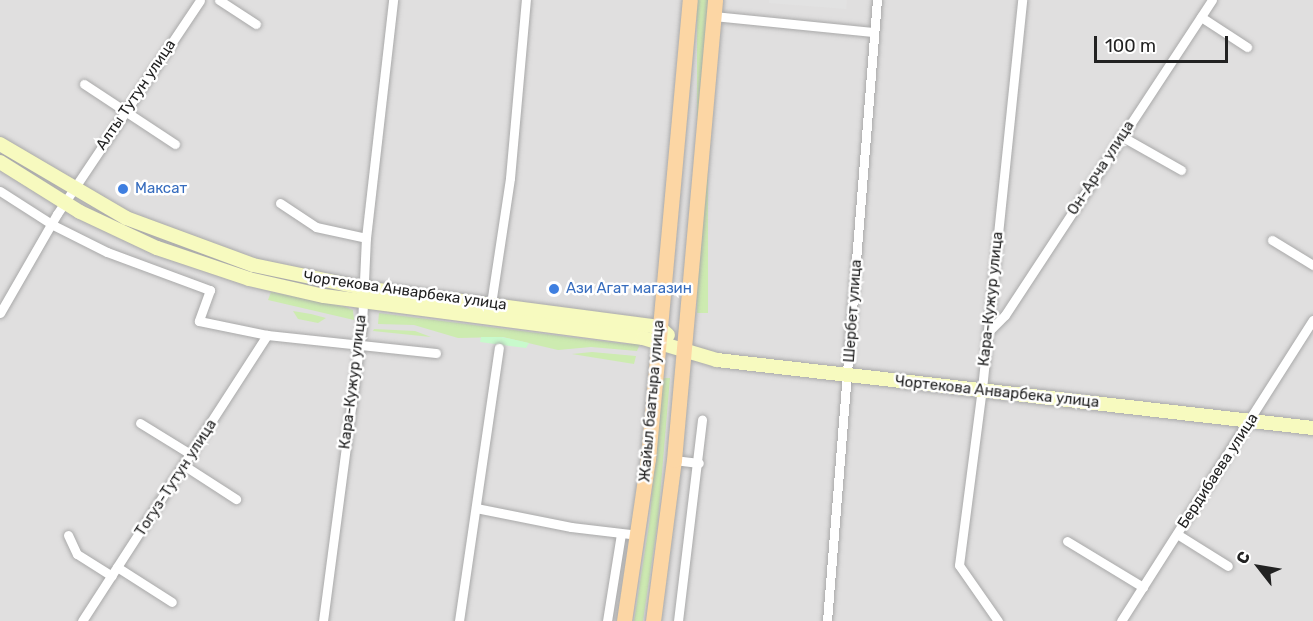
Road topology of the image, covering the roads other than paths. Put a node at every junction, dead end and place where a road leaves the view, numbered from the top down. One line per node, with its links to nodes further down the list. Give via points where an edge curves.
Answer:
1 (200, 0): 16 (street, Алты Тутун улица)
2 (219, 0): 12 (street)
3 (393, 0): 27 (street, Кара-Кужур улица)
4 (526, 0): 32 (street, via 510,178)
5 (690, 0): 36 (main road, Жайыл баатыра улица)
6 (715, 0): 10 (main road, Жайыл баатыра улица)
7 (877, 0): 13 (street, Шербет улица)
8 (1022, 0): 37 (street, Кара-Кужур улица)
9 (1212, 0): 11 (street, Он-Арча улица)
10 (713, 16): 13 (street); 40 (main road, Жайыл баатыра улица)
11 (1201, 17): 14 (street); 17 (street, Он-Арча улица)
12 (256, 24)
13 (873, 32): 42 (street, Шербет улица)
14 (1247, 47)
15 (84, 84): 16 (street)
16 (124, 113): 19 (street); 22 (street, Алты Тутун улица)
17 (1121, 136): 21 (street); 37 (street, Он-Арча улица, via 1005,315)
18 (0, 144): 22 (main road, Чортекова Анварбека улица)
19 (175, 144)
20 (0, 162): 24 (main road, Чортекова Анварбека улица)
21 (1181, 170)
22 (73, 190): 24 (street, Алты Тутун улица); 30 (main road, Чортекова Анварбека улица, via 126,218 207,251 297,276)
23 (0, 191): 26 (street)
24 (64, 202): 26 (street, Алты Тутун улица); 31 (main road, Чортекова Анварбека улица, via 157,248 202,264 249,279)
25 (280, 202): 27 (street, via 316,227)
26 (53, 225): 33 (street, Алты Тутун улица); 35 (street, via 107,252 210,290 199,321)
27 (366, 238): 30 (street, Кара-Кужур улица)
28 (1272, 240): 29 (street)
29 (1313, 265)
30 (363, 288): 31 (street, Кара-Кужур улица); 32 (main road, Чортекова Анварбека улица)
31 (363, 303): 36 (main road, Чортекова Анварбека улица); 38 (street, Кара-Кужур улица)
32 (491, 304): 36 (main road, Чортекова Анварбека улица)
33 (0, 313)
34 (1313, 320): 45 (street, Бердибаева улица)
35 (267, 334): 38 (street); 48 (street, Тогуз-Тутун улица)
36 (658, 334): 40 (main road); 57 (main road, Жайыл баатыра улица)
37 (987, 334): 43 (street, Кара-Кужур улица)
38 (359, 345): 41 (street); 65 (street, Кара-Кужур улица)
39 (499, 348): 53 (street)
40 (683, 348): 42 (main road, Чортекова Анварбека улица, via 717,360); 49 (main road, Жайыл баатыра улица)
41 (436, 353)
42 (848, 375): 43 (main road, Чортекова Анварбека улица); 71 (street, Шербет улица)
43 (982, 389): 45 (main road, Чортекова Анварбека улица); 72 (street, Кара-Кужур улица, via 959,565)
44 (702, 419): 50 (street)
45 (1251, 421): 47 (main road, Чортекова Анварбека улица); 55 (street, Бердибаева улица)
46 (140, 423): 48 (street)
47 (1313, 428)
48 (192, 455): 51 (street, Тогуз-Тутун улица)
49 (674, 460): 50 (street); 69 (main road, Жайыл баатыра улица)
50 (699, 463): 70 (street)
51 (185, 466): 52 (street); 60 (street, Тогуз-Тутун улица)
52 (236, 499)
53 (476, 508): 54 (street); 66 (street)
54 (621, 534): 57 (street); 67 (street)
55 (1177, 534): 59 (street); 62 (street, Бердибаева улица)
56 (68, 535): 61 (street, via 77,554)
57 (639, 535): 68 (main road, Жайыл баатыра улица)
58 (1067, 541): 62 (street)
59 (1228, 566)
60 (117, 567): 61 (street, Тогуз-Тутун улица); 63 (street)
61 (112, 576): 64 (street, Тогуз-Тутун улица)
62 (1143, 586): 73 (street, Бердибаева улица)
63 (172, 602)
64 (82, 621)
65 (323, 621)
66 (459, 621)
67 (607, 621)
68 (624, 621)
69 (653, 621)
70 (678, 621)
71 (827, 621)
72 (998, 621)
73 (1121, 621)

